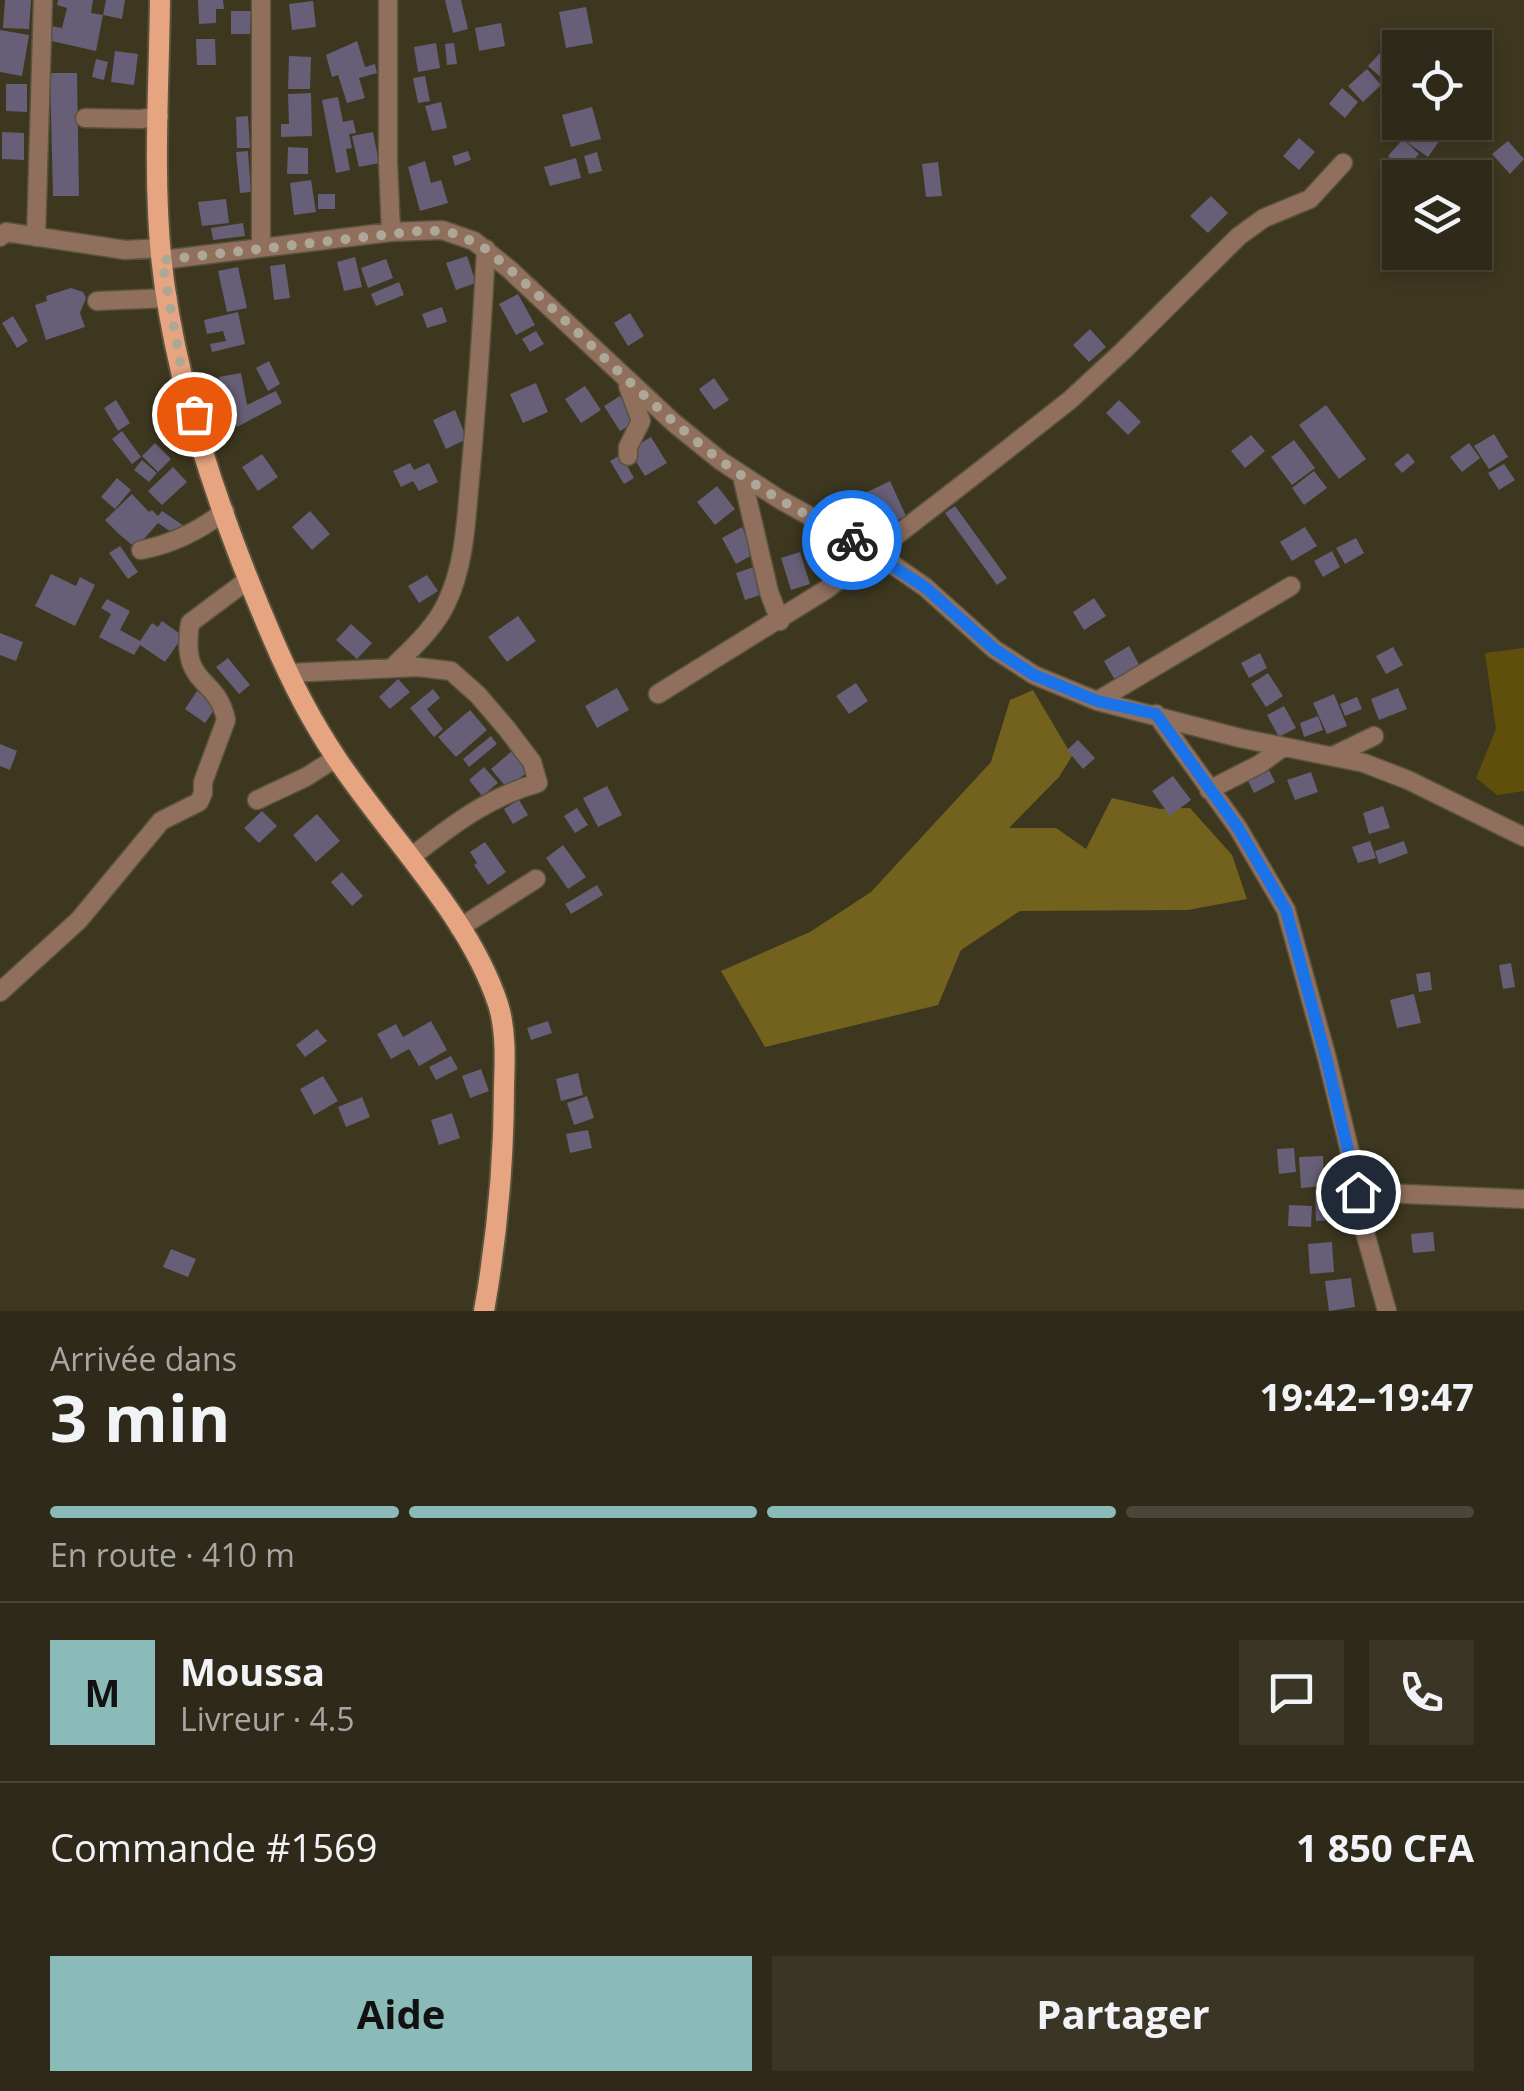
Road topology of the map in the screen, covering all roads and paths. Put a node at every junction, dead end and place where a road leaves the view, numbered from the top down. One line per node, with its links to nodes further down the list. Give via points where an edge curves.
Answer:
1 (43, 0): 10 (street)
2 (160, 0): 5 (main road)
3 (261, 0): 11 (street)
4 (388, 0): 8 (street)
5 (159, 116): 6 (street); 13 (main road)
6 (85, 118)
7 (1342, 164): 21 (street, via 1310,200 1239,236 1070,400)
8 (391, 232): 11 (street); 12 (street, via 442,230)
9 (2, 233): 10 (street)
10 (36, 237): 13 (street)
11 (261, 247): 13 (street)
12 (486, 249): 16 (street); 25 (street, via 473,448 456,580 422,638)
13 (161, 254): 14 (main road)
14 (168, 298): 15 (street); 19 (main road, via 200,440)
15 (98, 301)
16 (624, 376): 17 (street, via 641,421); 18 (street)
17 (628, 456)
18 (742, 476): 21 (street); 24 (street)
19 (225, 511): 20 (street, via 188,536); 22 (main road)
20 (140, 550)
21 (876, 553): 24 (street); 28 (street, via 994,649 1034,675)
22 (249, 579): 26 (main road); 40 (street, via 190,622 190,666 226,720 199,802 160,821 79,920)
23 (1291, 586): 28 (street)
24 (780, 621): 27 (street)
25 (392, 668): 26 (street); 37 (street, via 432,667 458,675 532,762 538,783 469,812)
26 (289, 672): 33 (main road)
27 (658, 694)
28 (1097, 701): 29 (street)
29 (1156, 714): 31 (street); 34 (street)
30 (1374, 736): 32 (street)
31 (1283, 747): 32 (street); 34 (street)
32 (1335, 755): 36 (street, via 1408,780)
33 (336, 758): 35 (street); 37 (main road)
34 (1209, 790): 41 (street, via 1286,910)
35 (256, 800)
36 (1524, 837)
37 (410, 857): 39 (main road)
38 (536, 880): 39 (street)
39 (459, 928): 43 (main road, via 499,1007 504,1058 504,1158)
40 (0, 992)
41 (1358, 1192): 42 (street); 44 (street)
42 (1524, 1199)
43 (484, 1311)
44 (1387, 1311)

